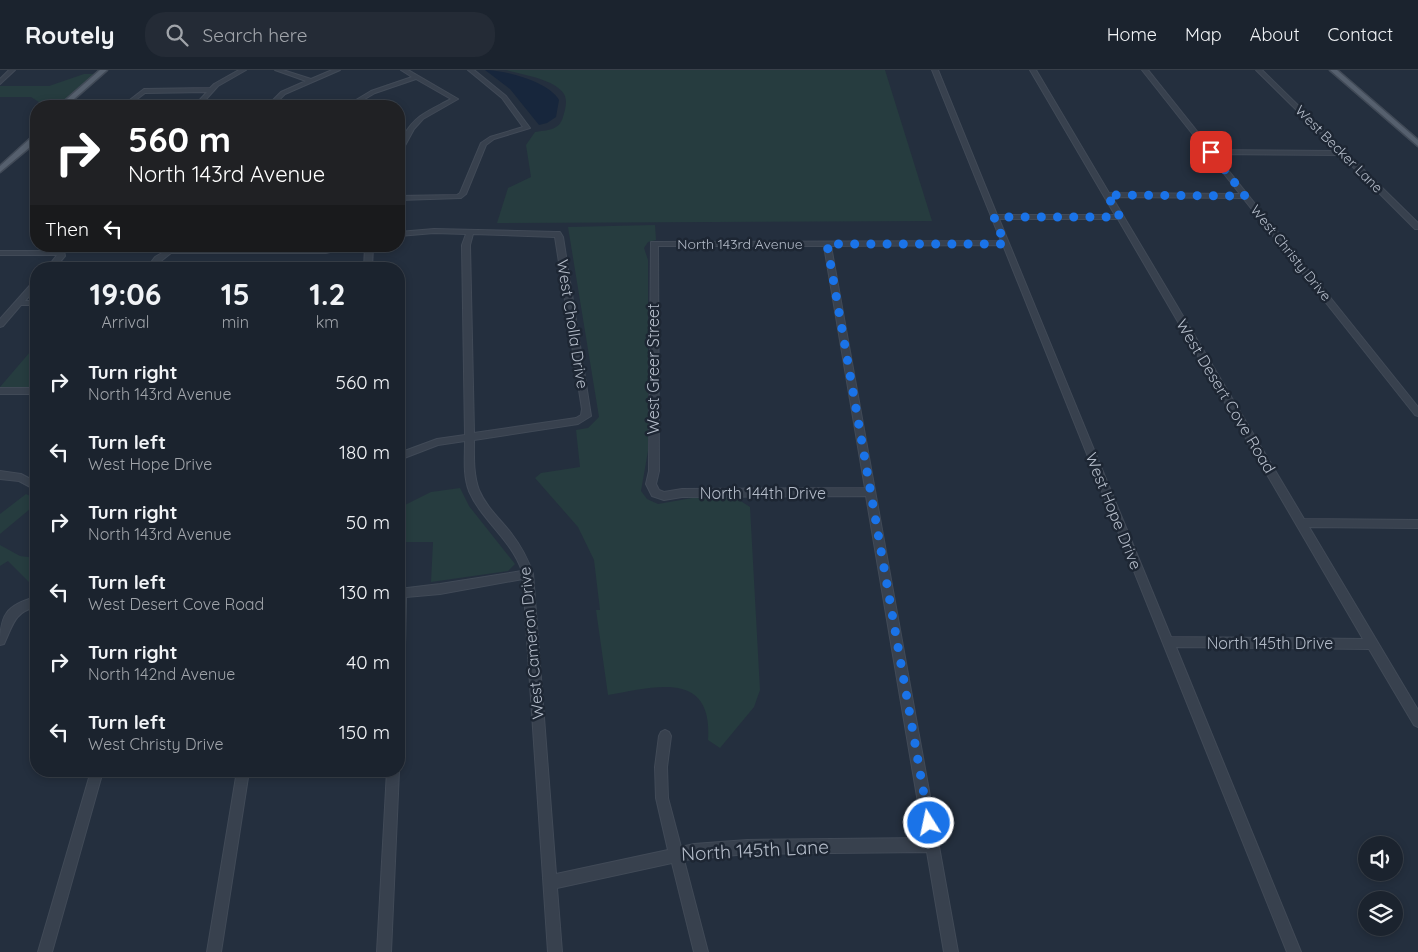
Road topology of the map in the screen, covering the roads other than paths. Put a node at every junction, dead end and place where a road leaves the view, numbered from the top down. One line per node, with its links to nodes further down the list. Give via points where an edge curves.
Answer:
1 (12, 70): 16 (street)
2 (104, 70): 18 (main road)
3 (114, 70): 19 (main road)
4 (243, 70): 17 (street)
5 (278, 70): 15 (street)
6 (337, 70): 15 (street)
7 (404, 70): 14 (street)
8 (471, 70): 34 (street, via 504,97 527,128 497,136 483,144 459,197)
9 (935, 70): 35 (street, West Hope Drive)
10 (1033, 70): 32 (street, West Desert Cove Road)
11 (1145, 70): 28 (street, West Christy Drive)
12 (1259, 70): 29 (street, West Becker Lane)
13 (1333, 70): 27 (main road)
14 (417, 77): 23 (street); 25 (street, via 455,100 430,110 414,122)
15 (311, 81): 22 (street, via 283,93)
16 (0, 82)
17 (212, 90): 20 (street, via 144,91); 21 (street)
18 (69, 100)
19 (80, 100)
20 (133, 100)
21 (203, 100)
22 (276, 100)
23 (359, 100)
24 (30, 134): 30 (main road)
25 (405, 139)
26 (30, 143): 31 (main road)
27 (1418, 144)
28 (1211, 152): 29 (street); 33 (street, West Christy Drive)
29 (1343, 153): 37 (street, West Becker Lane)
30 (0, 160)
31 (0, 170)
32 (1107, 195): 33 (street); 36 (street, West Desert Cove Road)
33 (1245, 196): 54 (street, West Christy Drive)
34 (405, 198)
35 (994, 217): 36 (street); 43 (street, West Hope Drive)
36 (1120, 217): 61 (street, West Desert Cove Road)
37 (1415, 220): 38 (street, West Becker Lane)
38 (1418, 227)
39 (470, 232): 40 (street); 55 (street, West Cameron Drive, via 466,245); 55 (street, West Cholla Drive, via 557,234 586,416 578,421)
40 (405, 233)
41 (654, 244): 42 (street, North 143rd Avenue); 60 (street, West Greer Street, via 654,471 651,484)
42 (827, 244): 43 (street, North 143rd Avenue); 59 (street)
43 (1005, 244): 67 (street, West Hope Drive)
44 (0, 252): 46 (street, via 61,253)
45 (167, 252): 47 (street)
46 (56, 262)
47 (156, 262)
48 (30, 291): 49 (street)
49 (19, 303): 50 (street); 51 (street)
50 (30, 303)
51 (0, 324)
52 (0, 390): 53 (street)
53 (30, 391)
54 (1418, 413)
55 (470, 436): 56 (street, via 429,444); 63 (street, West Cameron Drive, via 470,476 474,494 515,544 526,563)
56 (405, 454)
57 (0, 475): 58 (street)
58 (30, 483)
59 (871, 492): 60 (street, North 144th Drive, via 682,493 664,496); 74 (street)
60 (655, 493)
61 (1301, 523): 62 (street); 68 (street, West Desert Cove Road)
62 (1418, 524)
63 (528, 574): 64 (street); 76 (street, West Cameron Drive)
64 (405, 592)
65 (30, 603): 66 (street, via 18,606)
66 (0, 640)
67 (1167, 642): 68 (street, North 145th Drive); 83 (street, West Hope Drive)
68 (1372, 644): 69 (street, West Desert Cove Road)
69 (1418, 721)
70 (665, 736): 75 (street, via 662,798)
71 (95, 777): 77 (street)
72 (242, 777): 78 (street)
73 (393, 777): 79 (street)
74 (933, 845): 75 (street, North 145th Lane, via 747,847); 82 (street)
75 (676, 854): 76 (street, North 145th Lane); 81 (street)
76 (551, 882): 80 (street, West Cameron Drive)
77 (45, 952)
78 (214, 952)
79 (384, 952)
80 (555, 952)
81 (701, 952)
82 (951, 952)
83 (1294, 952)

